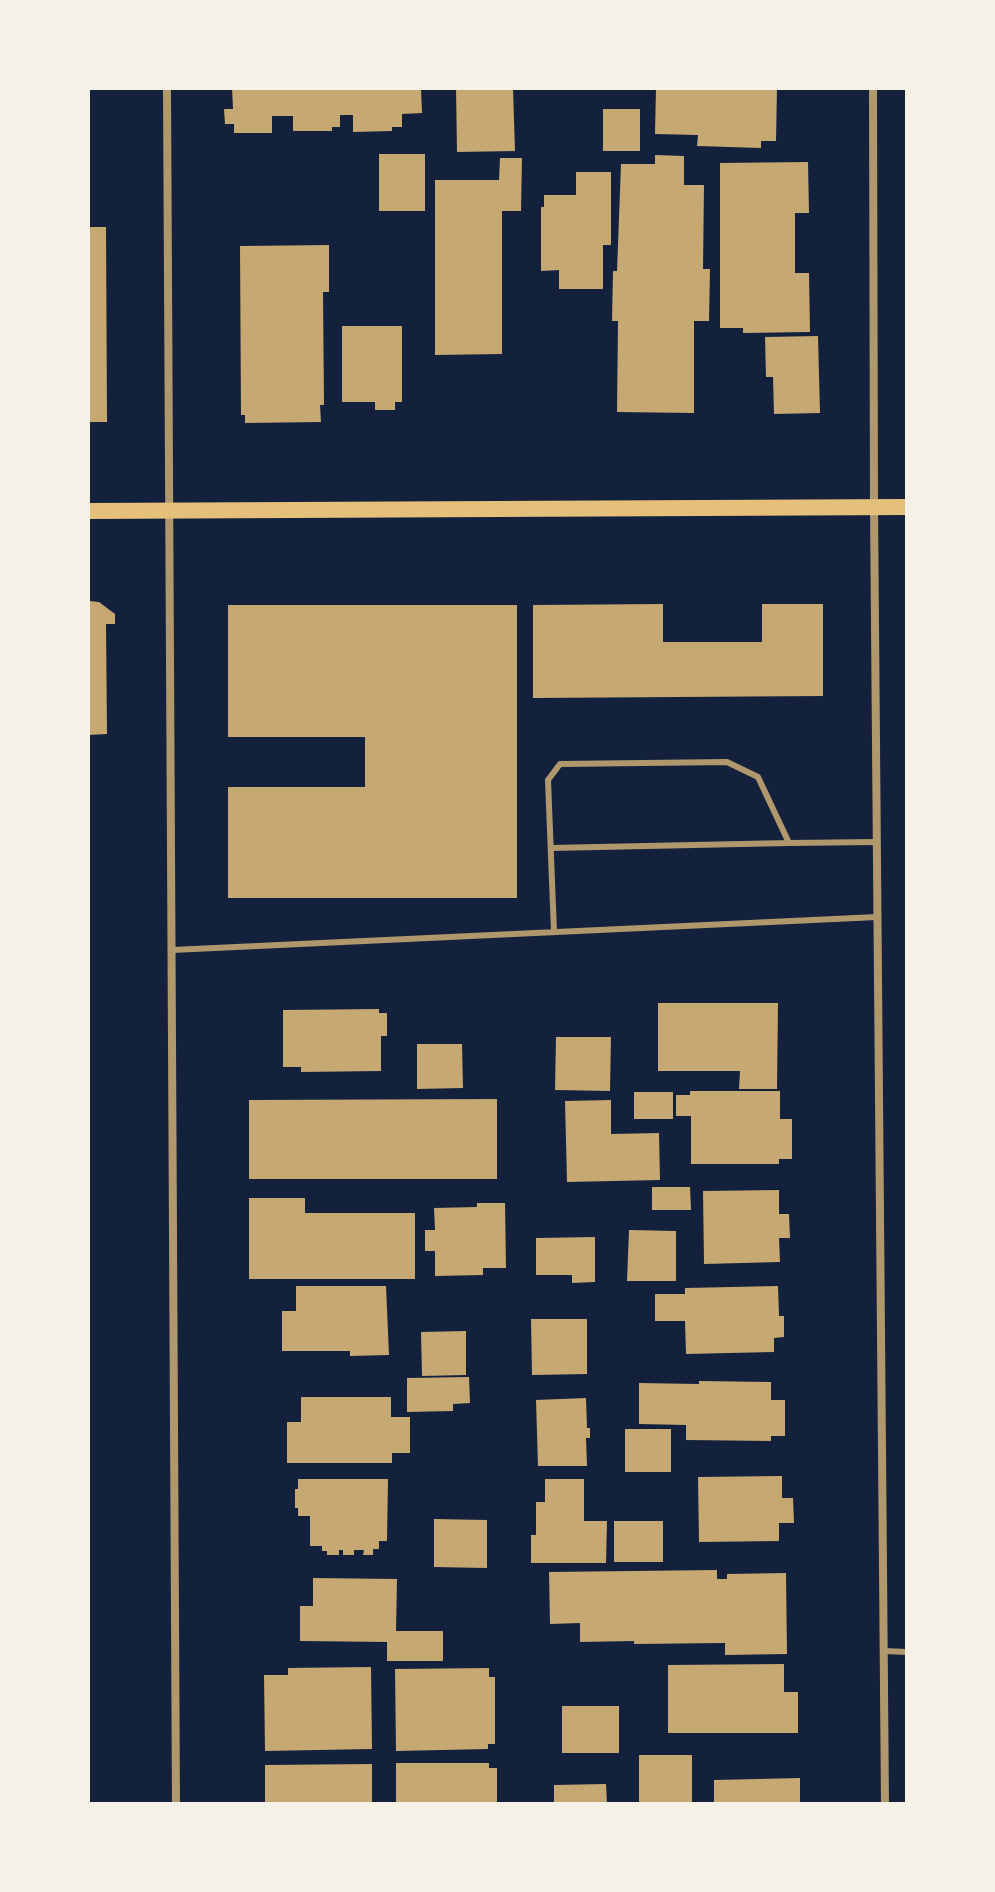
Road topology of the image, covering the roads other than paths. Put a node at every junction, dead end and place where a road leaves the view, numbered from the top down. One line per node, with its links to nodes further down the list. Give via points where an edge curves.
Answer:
1 (167, 88): 6 (street)
2 (873, 88): 3 (street)
3 (874, 507): 4 (main road); 6 (main road); 7 (street)
4 (907, 507)
5 (88, 511): 6 (main road)
6 (169, 511): 12 (street)
7 (877, 842): 8 (lane); 10 (street)
8 (789, 843): 9 (lane); 9 (lane, via 758,777 727,762 560,764 548,780)
9 (551, 848): 11 (lane)
10 (877, 917): 11 (lane); 13 (street)
11 (554, 932): 12 (lane)
12 (172, 950): 15 (street)
13 (884, 1651): 14 (lane); 16 (street)
14 (907, 1652)
15 (176, 1804)
16 (885, 1804)

